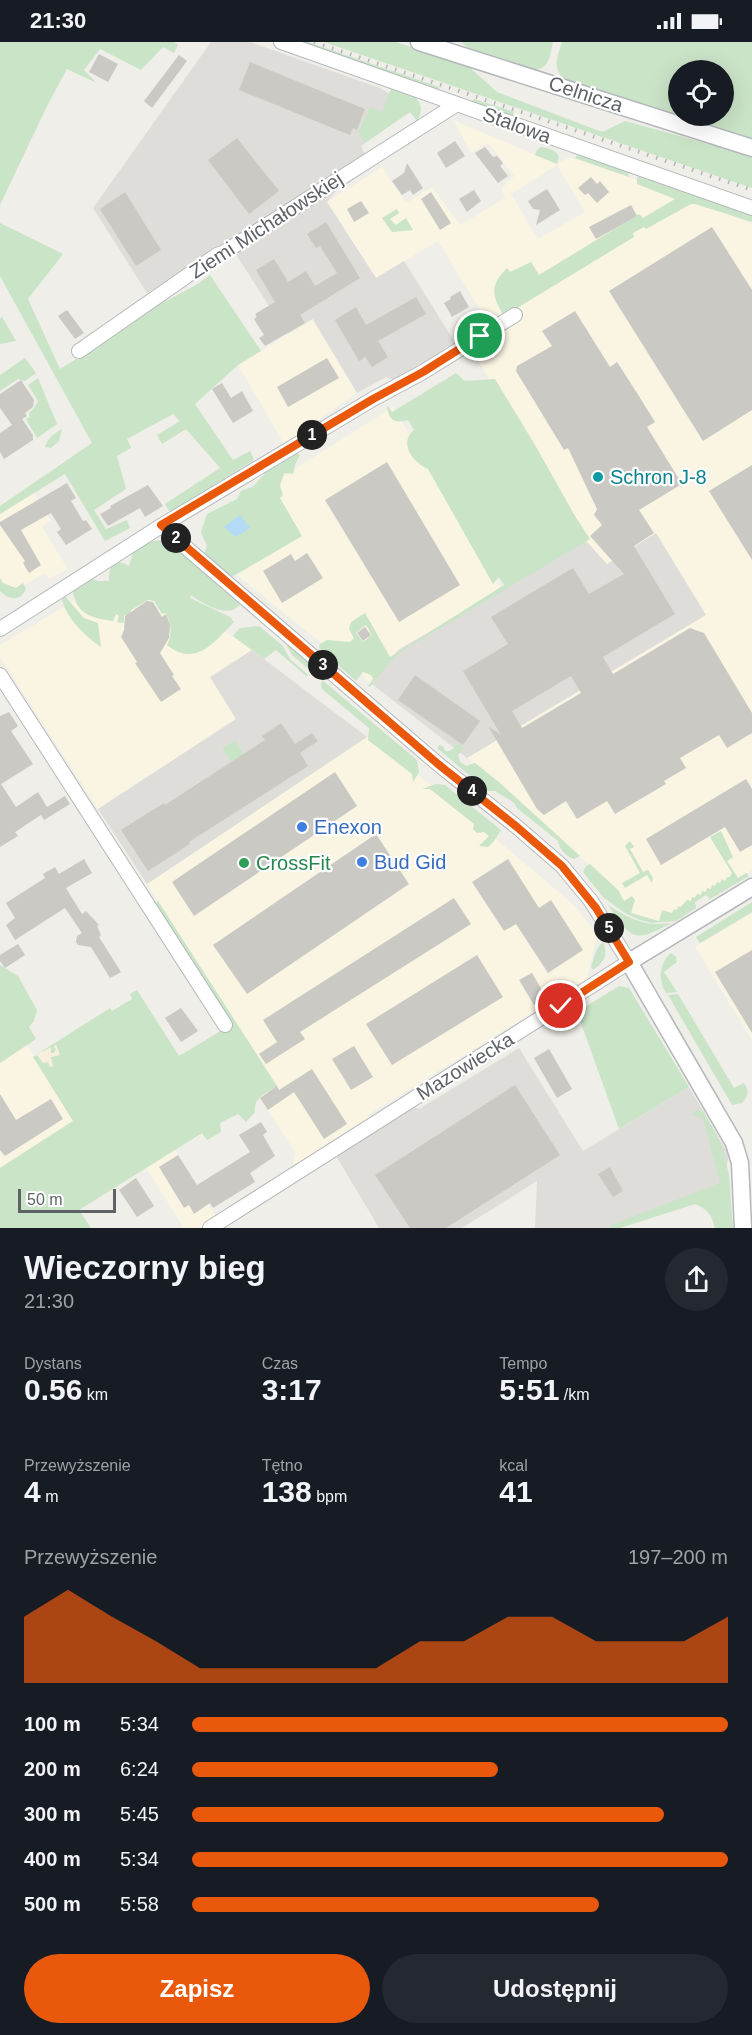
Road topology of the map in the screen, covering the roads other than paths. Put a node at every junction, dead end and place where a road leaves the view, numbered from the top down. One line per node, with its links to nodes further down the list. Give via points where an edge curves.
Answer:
1 (281, 42): 4 (street, Stalowa)
2 (419, 42): 3 (street, Celnicza)
3 (451, 47): 5 (street, Celnicza)
4 (457, 104): 6 (street, Stalowa); 8 (street, Ziemi Michałowskiej, via 217,255)
5 (752, 148)
6 (752, 208)
7 (515, 315): 9 (street)
8 (79, 351)
9 (161, 525): 10 (street); 13 (street, via 562,866 596,908)
10 (0, 629)
11 (0, 675): 14 (street)
12 (752, 887): 13 (street, Mazowiecka)
13 (629, 962): 15 (street, Mazowiecka); 16 (street, via 734,1143 740,1163)
14 (225, 1025)
15 (210, 1228)
16 (743, 1228)

